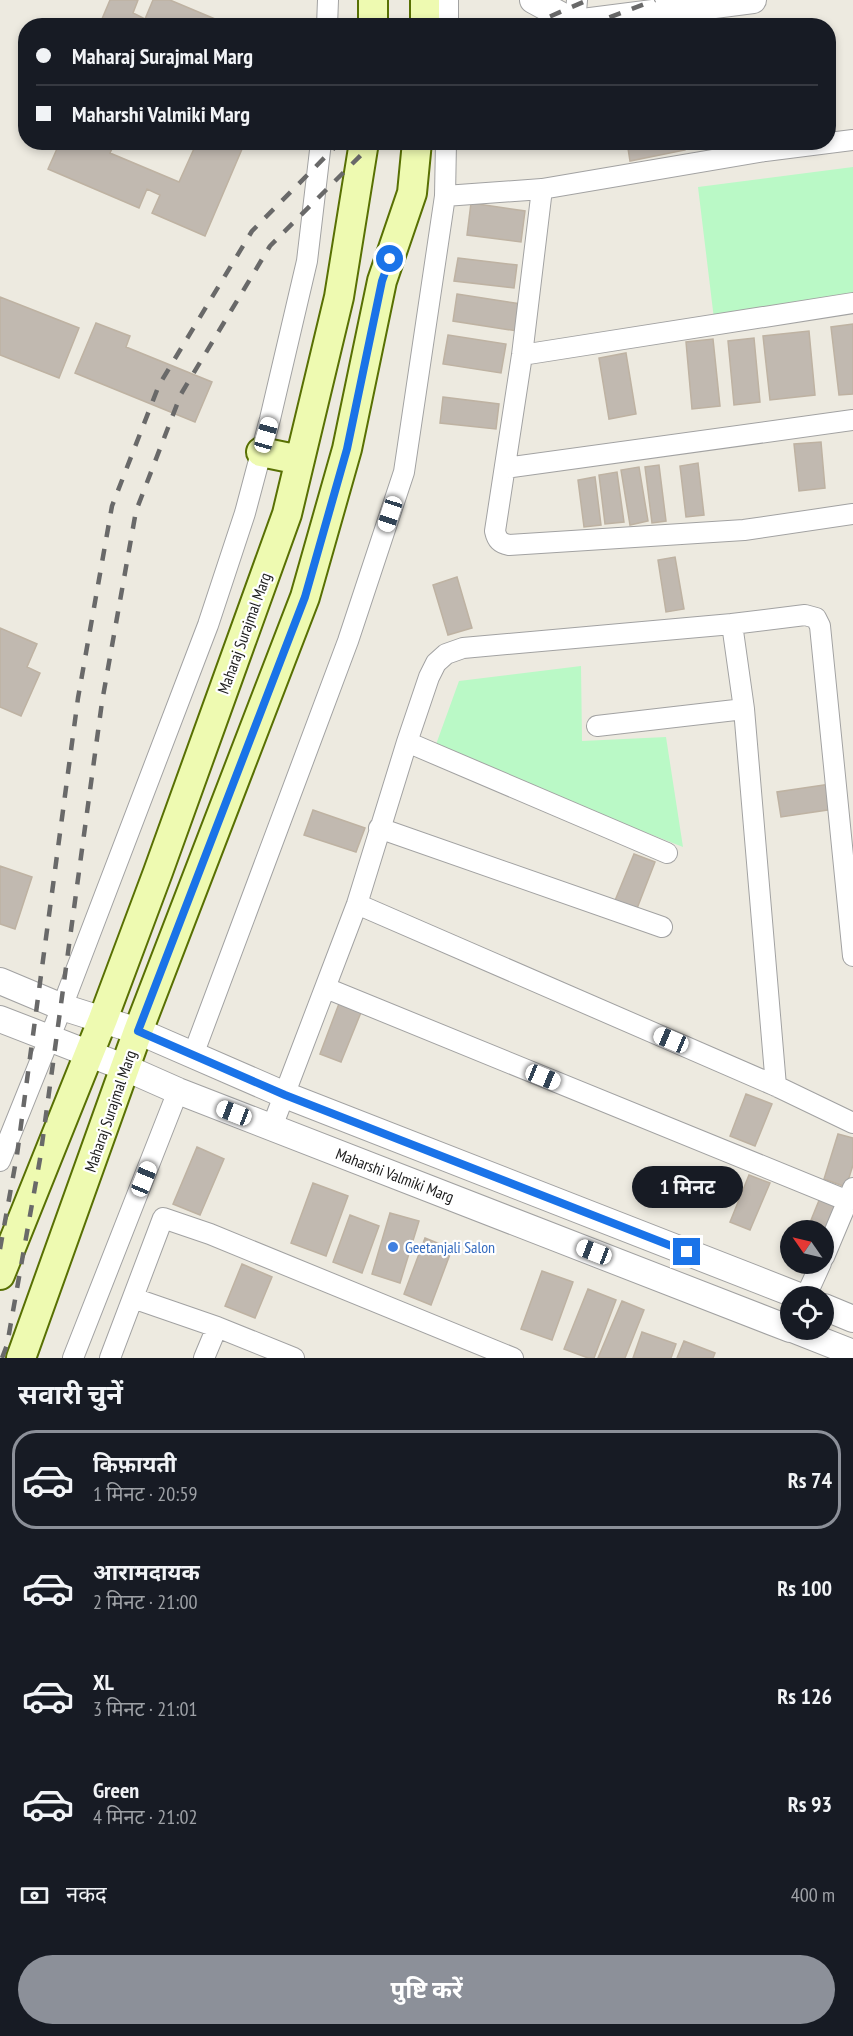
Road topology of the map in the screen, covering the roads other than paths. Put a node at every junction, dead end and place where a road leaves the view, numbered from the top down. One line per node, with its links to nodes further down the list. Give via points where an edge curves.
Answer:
1 (327, 0): 8 (street)
2 (373, 0): 9 (main road)
3 (425, 0): 10 (main road)
4 (448, 0): 11 (street)
5 (533, 0): 7 (street)
6 (753, 0): 7 (street)
7 (576, 12)
8 (327, 18)
9 (373, 18)
10 (425, 18)
11 (448, 18)
12 (853, 140): 13 (street)
13 (836, 142)
14 (320, 150): 24 (street, via 307,261)
15 (363, 150): 25 (main road, Maharaj Surajmal Marg, via 339,297)
16 (416, 150): 42 (main road, Maharaj Surajmal Marg, via 412,193 382,281 347,449 305,597)
17 (446, 150): 20 (street)
18 (773, 150): 19 (street)
19 (542, 189): 20 (street); 22 (street)
20 (445, 196): 45 (street, via 404,472 348,641)
21 (853, 303): 22 (street)
22 (522, 355): 26 (street)
23 (853, 420): 26 (street)
24 (261, 452): 25 (main road); 39 (street, via 208,625)
25 (300, 460): 40 (main road, Maharaj Surajmal Marg, via 287,514)
26 (505, 468): 27 (street, via 495,531 496,538 509,545 744,530)
27 (853, 514)
28 (732, 624): 29 (street); 31 (street, via 463,648 446,654 429,676); 36 (street, via 805,615 816,618 820,626)
29 (744, 708): 30 (street); 47 (street)
30 (597, 726)
31 (407, 742): 32 (street); 33 (street)
32 (379, 828): 34 (street); 35 (street)
33 (667, 853)
34 (357, 904): 38 (street); 47 (street)
35 (662, 927)
36 (853, 956)
37 (0, 981): 39 (street, Maharshi Valmiki Marg)
38 (326, 988): 49 (street); 53 (street)
39 (62, 1007): 40 (street, Maharshi Valmiki Marg); 43 (street)
40 (103, 1018): 42 (street, Maharshi Valmiki Marg); 44 (main road, Maharaj Surajmal Marg)
41 (0, 1019): 43 (street, Maharshi Valmiki Marg)
42 (138, 1031): 45 (street, Maharshi Valmiki Marg); 46 (main road, Maharaj Surajmal Marg)
43 (49, 1039): 44 (street, Maharshi Valmiki Marg); 52 (street)
44 (88, 1054): 46 (street, Maharshi Valmiki Marg); 55 (main road, Maharaj Surajmal Marg)
45 (193, 1055): 49 (street, Maharshi Valmiki Marg)
46 (126, 1068): 48 (street, Maharshi Valmiki Marg); 64 (main road, Maharaj Surajmal Marg)
47 (776, 1086): 50 (street)
48 (178, 1091): 51 (street, Maharshi Valmiki Marg); 65 (street)
49 (285, 1095): 51 (street); 56 (street, Maharshi Valmiki Marg)
50 (853, 1123)
51 (272, 1127): 60 (street, Maharshi Valmiki Marg)
52 (0, 1161)
53 (851, 1195): 54 (street)
54 (834, 1234)
55 (0, 1275)
56 (780, 1289)
57 (133, 1298): 61 (street); 66 (street); 69 (street, via 163,1218)
58 (834, 1310): 59 (street)
59 (853, 1319)
60 (780, 1323)
61 (217, 1327): 67 (street); 68 (street)
62 (822, 1340): 63 (street, Maharshi Valmiki Marg)
63 (853, 1353)
64 (21, 1358)
65 (73, 1358)
66 (110, 1358)
67 (204, 1358)
68 (294, 1358)
69 (513, 1358)

